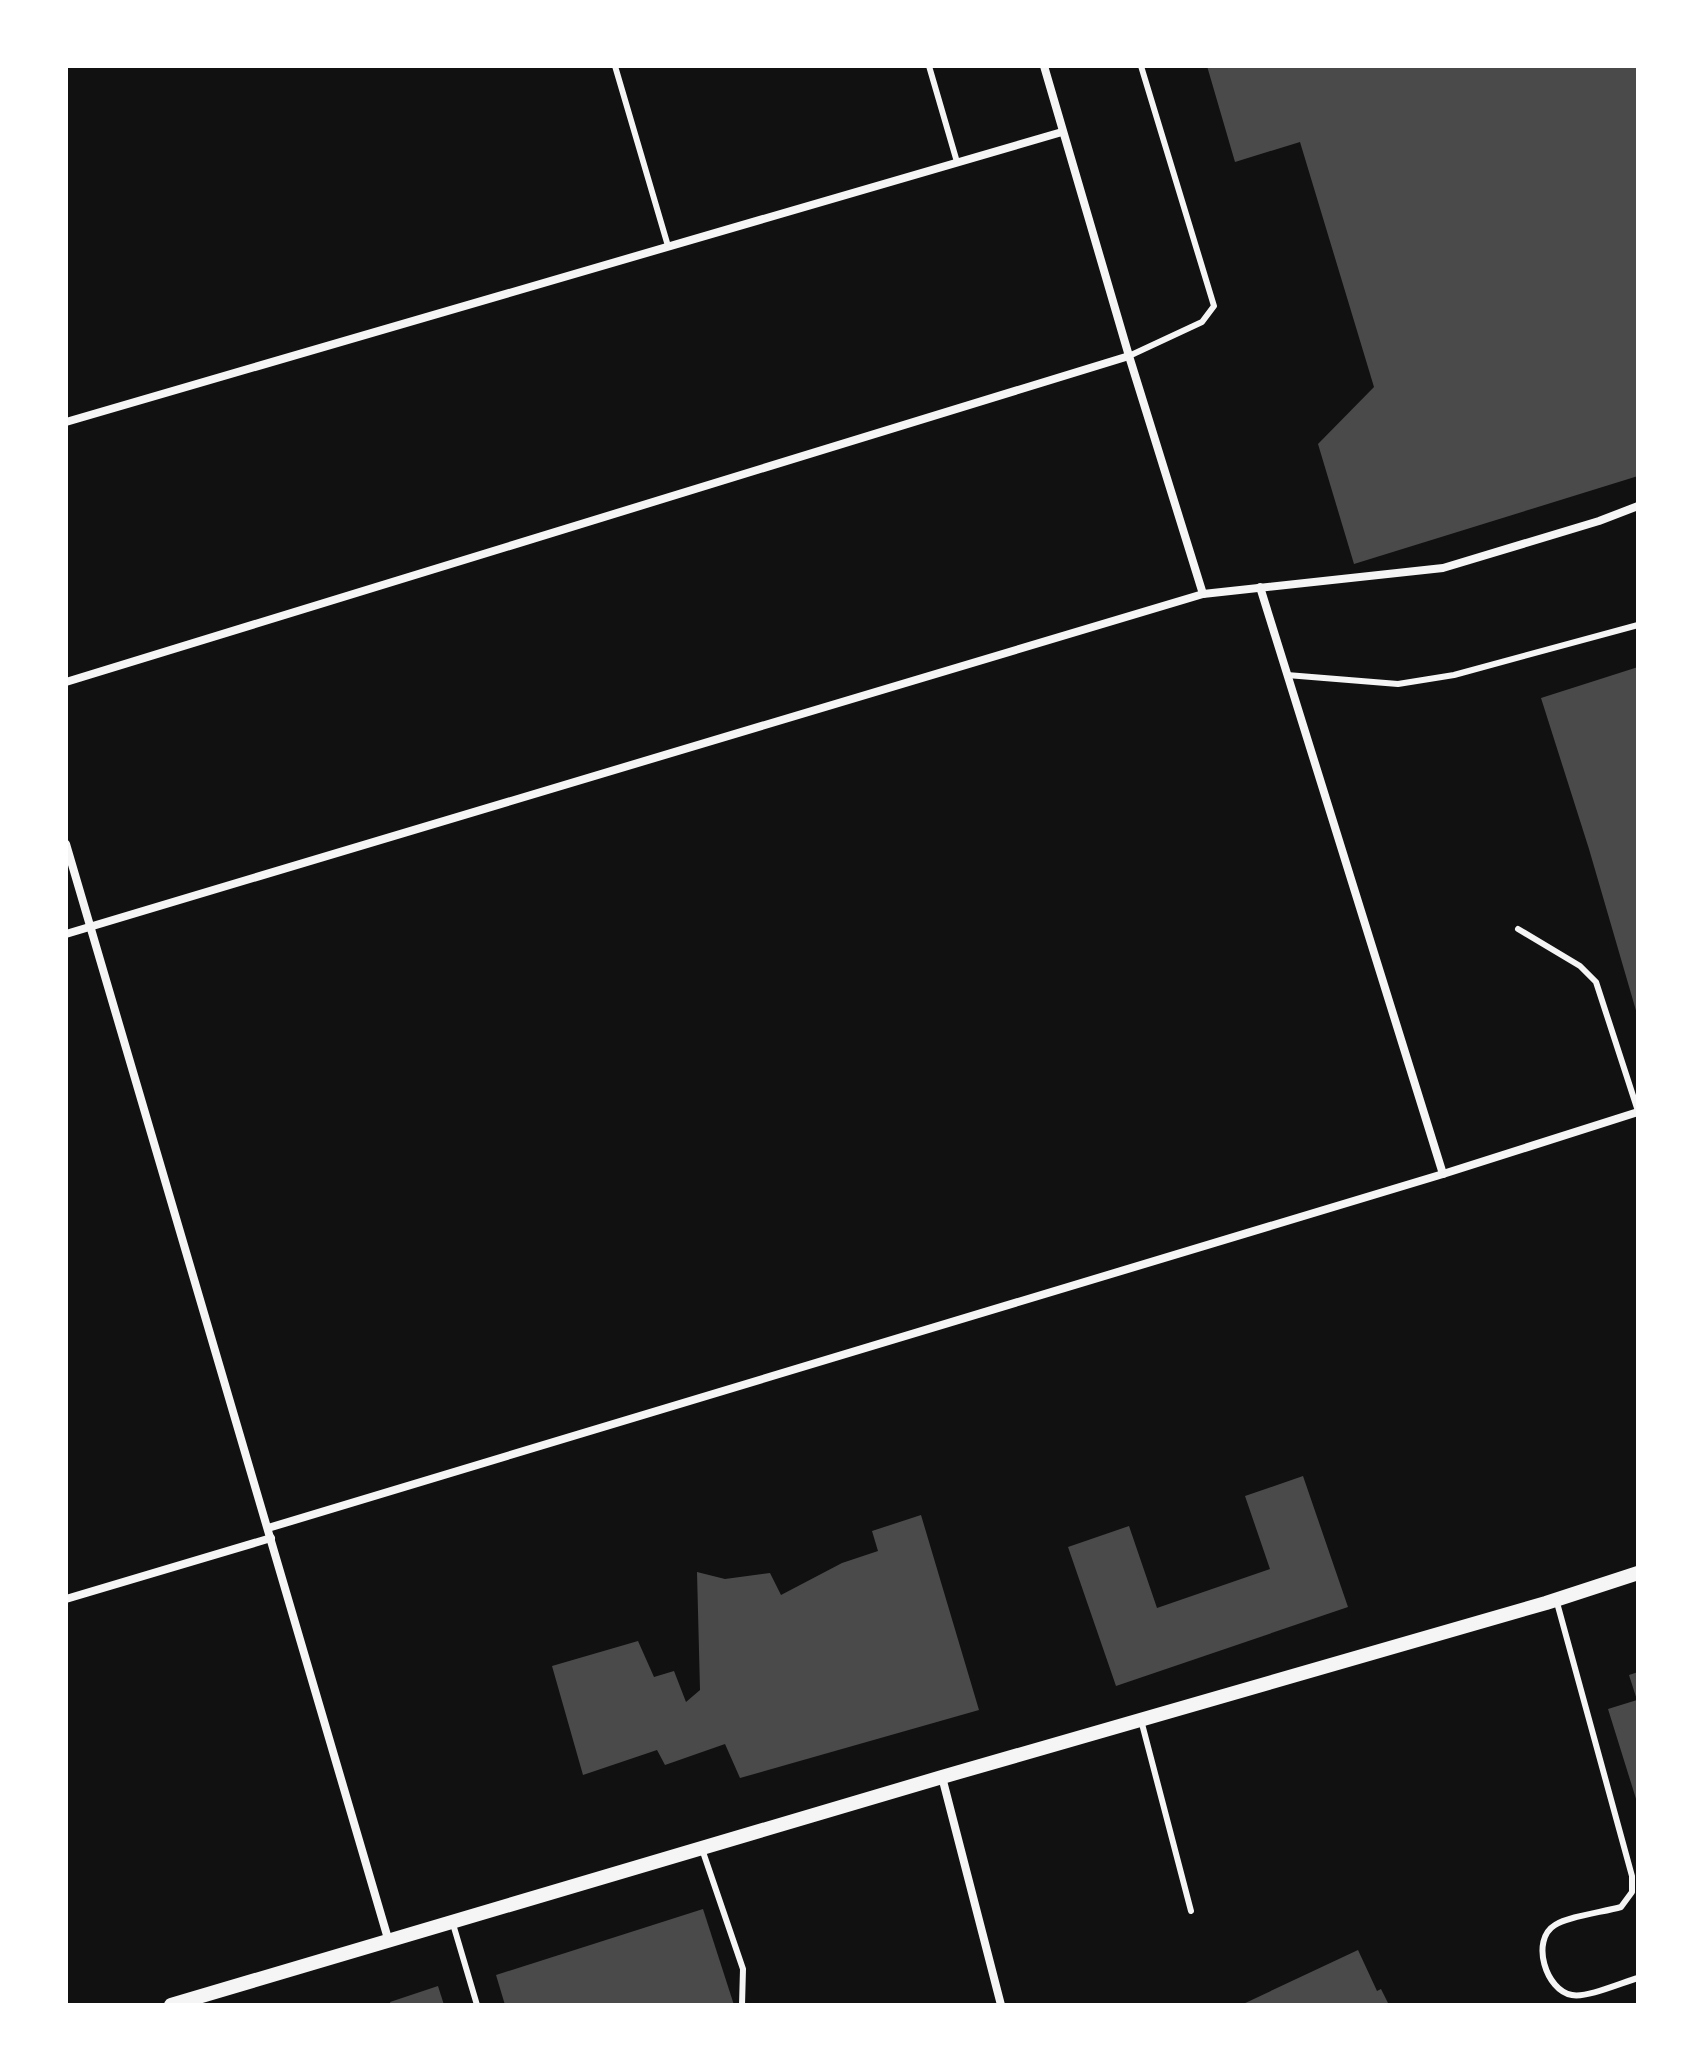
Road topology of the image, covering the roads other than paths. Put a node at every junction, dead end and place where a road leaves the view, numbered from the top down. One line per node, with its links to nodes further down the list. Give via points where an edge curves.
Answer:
1 (615, 66): 7 (lane)
2 (929, 66): 6 (lane)
3 (1044, 66): 5 (street)
4 (1141, 66): 8 (lane, via 1214,306 1202,322)
5 (1062, 132): 6 (street); 8 (street)
6 (957, 162): 7 (street)
7 (668, 246): 9 (street)
8 (1129, 356): 12 (street); 15 (street)
9 (66, 422)
10 (1638, 506): 11 (street, via 1443,568)
11 (1260, 587): 12 (street); 14 (street)
12 (1203, 594): 17 (street)
13 (1638, 625): 14 (lane, via 1454,675 1398,684)
14 (1287, 675): 21 (street)
15 (66, 682)
16 (66, 844): 17 (street)
17 (90, 927): 19 (street); 22 (street)
18 (1518, 929): 20 (lane, via 1580,966 1596,982)
19 (66, 934)
20 (1638, 1111): 21 (street)
21 (1443, 1174): 22 (street)
22 (268, 1528): 23 (street)
23 (271, 1538): 25 (street); 32 (street)
24 (1638, 1573): 26 (street)
25 (66, 1599)
26 (1556, 1599): 27 (street); 33 (lane, via 1632,1876 1632,1892 1621,1907 1555,1924 1541,1946 1553,1985 1563,1993 1577,1996)
27 (1141, 1720): 28 (street); 30 (lane)
28 (942, 1777): 29 (street); 37 (street)
29 (702, 1849): 31 (street); 36 (lane, via 743,1969)
30 (1191, 1911)
31 (452, 1923): 32 (street); 35 (lane)
32 (390, 1942): 34 (street)
33 (1638, 1978)
34 (171, 2005)
35 (477, 2005)
36 (742, 2005)
37 (1001, 2005)

